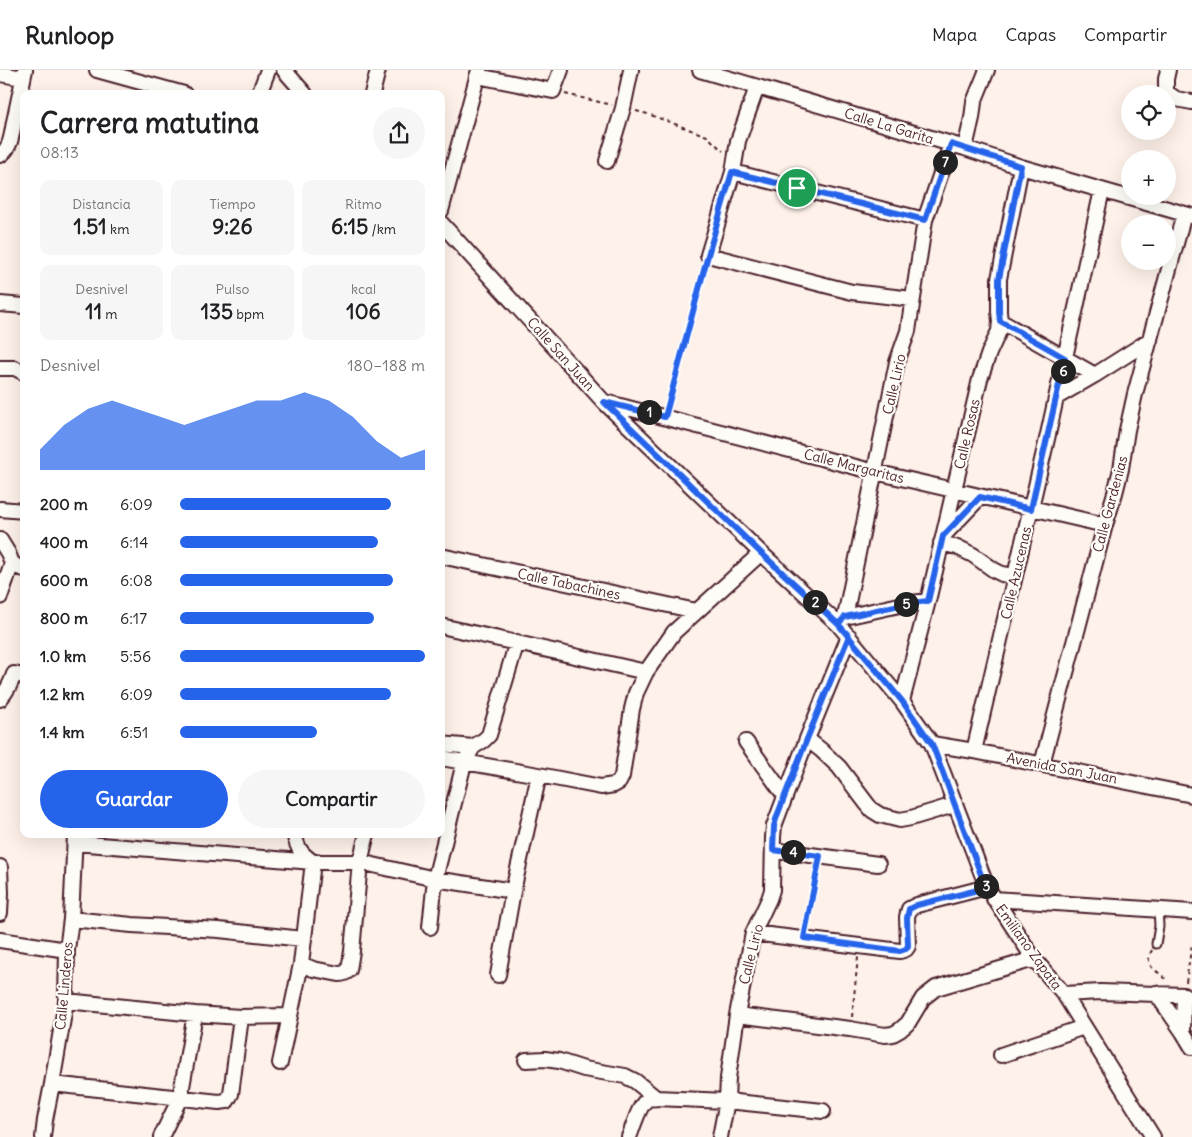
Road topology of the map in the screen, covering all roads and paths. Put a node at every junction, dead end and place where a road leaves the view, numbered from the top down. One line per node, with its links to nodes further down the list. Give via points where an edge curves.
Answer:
1 (98, 70): 16 (street)
2 (268, 70): 17 (street)
3 (284, 70): 18 (street)
4 (378, 70): 19 (street)
5 (561, 70): 20 (street)
6 (631, 70): 23 (street)
7 (700, 70): 13 (street, Calle La Garita)
8 (987, 70): 26 (street, via 974,102)
9 (1168, 70): 22 (street, via 1166,92 1176,99)
10 (478, 73): 20 (street); 32 (street)
11 (0, 74): 12 (street)
12 (24, 74): 15 (street)
13 (729, 74): 14 (street, Calle La Garita)
14 (757, 86): 25 (street, Calle La Garita); 30 (street, via 738,141)
15 (21, 90)
16 (170, 90)
17 (260, 90)
18 (302, 90)
19 (373, 90)
20 (553, 91): 23 (path)
21 (20, 93): 24 (street, via 14,122)
22 (1192, 102)
23 (623, 108): 28 (street); 30 (path, via 707,136)
24 (19, 132): 27 (street)
25 (951, 144): 26 (street, Calle La Garita); 34 (street, Calle Lirio)
26 (965, 148): 29 (street, Calle La Garita)
27 (0, 155)
28 (607, 161)
29 (1021, 166): 31 (street, Calle La Garita); 40 (street, Calle Rosas, via 999,279)
30 (733, 167): 34 (street); 36 (street)
31 (1102, 190): 33 (street, Calle La Garita); 42 (street, Calle Azucenas)
32 (445, 196)
33 (1188, 215): 41 (street, Calle Gardenias)
34 (925, 220): 37 (street, Calle Lirio)
35 (445, 226): 47 (street, Calle San Juan)
36 (708, 255): 37 (street, via 852,292); 48 (path)
37 (912, 299): 49 (street, Calle Lirio, via 908,331 897,362)
38 (0, 304): 39 (street)
39 (20, 306)
40 (1000, 321): 42 (street); 50 (street, Calle Rosas, via 980,379)
41 (1150, 340): 45 (street); 55 (street, Calle Gardenias, via 1129,421 1121,470)
42 (1065, 358): 45 (street); 46 (street, Calle Azucenas)
43 (0, 368): 44 (street)
44 (20, 371)
45 (1095, 375): 46 (street)
46 (1057, 397): 53 (street, Calle Azucenas)
47 (604, 402): 48 (street, Calle Margaritas); 58 (street, Calle San Juan)
48 (665, 417): 49 (street, Calle Margaritas)
49 (875, 472): 50 (street, Calle Margaritas); 65 (street, Calle Lirio)
50 (954, 491): 51 (street, Calle Margaritas); 57 (street, Calle Rosas)
51 (980, 497): 53 (street, Calle Margaritas); 57 (street)
52 (0, 509): 54 (street)
53 (1031, 509): 55 (street, Calle Margaritas); 61 (street, Calle Azucenas)
54 (20, 511)
55 (1104, 525): 81 (street, Calle Gardenias)
56 (0, 540): 60 (street)
57 (942, 540): 61 (street, via 973,554 1002,574); 63 (street, Calle Rosas)
58 (761, 553): 64 (street); 65 (street, Calle San Juan)
59 (445, 557): 64 (street, Calle Tabachines)
60 (18, 566): 62 (street)
61 (1016, 576): 78 (street, Calle Azucenas)
62 (0, 597)
63 (928, 601): 65 (street); 72 (street, Calle Rosas)
64 (696, 611): 69 (street, via 674,632)
65 (842, 620): 67 (street, Calle San Juan)
66 (445, 627): 68 (street)
67 (849, 636): 72 (street, Calle San Juan); 73 (street, Calle Lirio)
68 (517, 642): 69 (street); 77 (street, via 489,735)
69 (646, 672): 82 (street, via 632,709 619,782 601,787)
70 (12, 675): 71 (street, via 6,693)
71 (0, 699)
72 (902, 701): 76 (street, Calle San Juan)
73 (807, 739): 84 (street, Calle Lirio); 85 (street, via 839,767 866,804 880,815 900,820)
74 (746, 742): 84 (street)
75 (445, 744): 77 (street)
76 (932, 744): 78 (street, Avenida San Juan); 85 (street, Emiliano Zapata)
77 (473, 747): 80 (street)
78 (974, 751): 81 (street, Avenida San Juan)
79 (445, 759): 80 (street)
80 (464, 763): 82 (street); 95 (street)
81 (1042, 764): 83 (street, Avenida San Juan)
82 (539, 775): 96 (street)
83 (1192, 795)
84 (785, 796): 89 (street, Calle Lirio, via 774,826)
85 (954, 805): 97 (street, Emiliano Zapata)
86 (295, 838): 91 (street, via 303,855)
87 (366, 838): 92 (street)
88 (75, 839): 91 (street); 101 (street, Calle Linderos)
89 (773, 850): 90 (street); 103 (street, Calle Lirio, via 772,890)
90 (820, 856): 93 (street); 104 (path)
91 (313, 862): 92 (street); 105 (street)
92 (360, 862): 95 (street); 112 (street, via 352,951 347,972 339,974)
93 (878, 864)
94 (0, 868): 100 (street)
95 (435, 879): 96 (street); 102 (street)
96 (514, 891): 113 (street)
97 (990, 893): 98 (street); 109 (street, via 909,909 906,949 895,951); 111 (street, Emiliano Zapata)
98 (1158, 909): 99 (street); 107 (lane)
99 (1192, 912)
100 (0, 913)
101 (71, 919): 105 (street); 110 (street, Calle Linderos)
102 (430, 927)
103 (753, 933): 104 (street); 119 (street, Calle Lirio)
104 (804, 938): 109 (street)
105 (303, 939): 112 (street)
106 (0, 940): 110 (street)
107 (1156, 944): 116 (path, via 1150,954 1152,970 1166,978)
108 (1192, 944): 116 (path)
109 (860, 946): 123 (path)
110 (67, 950): 117 (street, Calle Linderos)
111 (1034, 959): 115 (street, Emiliano Zapata); 123 (street, via 936,988 923,998 908,1023 892,1034)
112 (301, 964): 121 (street)
113 (498, 975)
114 (1156, 993): 115 (street); 116 (street); 124 (street)
115 (1064, 994): 122 (street, Emiliano Zapata)
116 (1183, 998): 124 (street)
117 (66, 1001): 118 (street); 129 (street, Calle Linderos)
118 (195, 1014): 120 (street); 130 (street)
119 (737, 1015): 123 (street); 132 (street, Calle Lirio)
120 (241, 1016): 121 (street); 130 (street, via 231,1094 227,1101)
121 (290, 1016): 128 (street)
122 (1084, 1027): 126 (street); 138 (street, Emiliano Zapata)
123 (850, 1029)
124 (1183, 1032): 125 (street)
125 (1192, 1048)
126 (1001, 1055)
127 (526, 1060): 131 (street, via 545,1059 624,1076)
128 (280, 1063)
129 (52, 1084): 130 (street); 134 (street, Calle Linderos)
130 (180, 1098): 135 (street)
131 (656, 1098): 132 (street); 136 (street, via 643,1104)
132 (727, 1101): 133 (street); 137 (street, Calle Lirio)
133 (823, 1111)
134 (43, 1137)
135 (161, 1137)
136 (629, 1137)
137 (720, 1137)
138 (1153, 1137)

